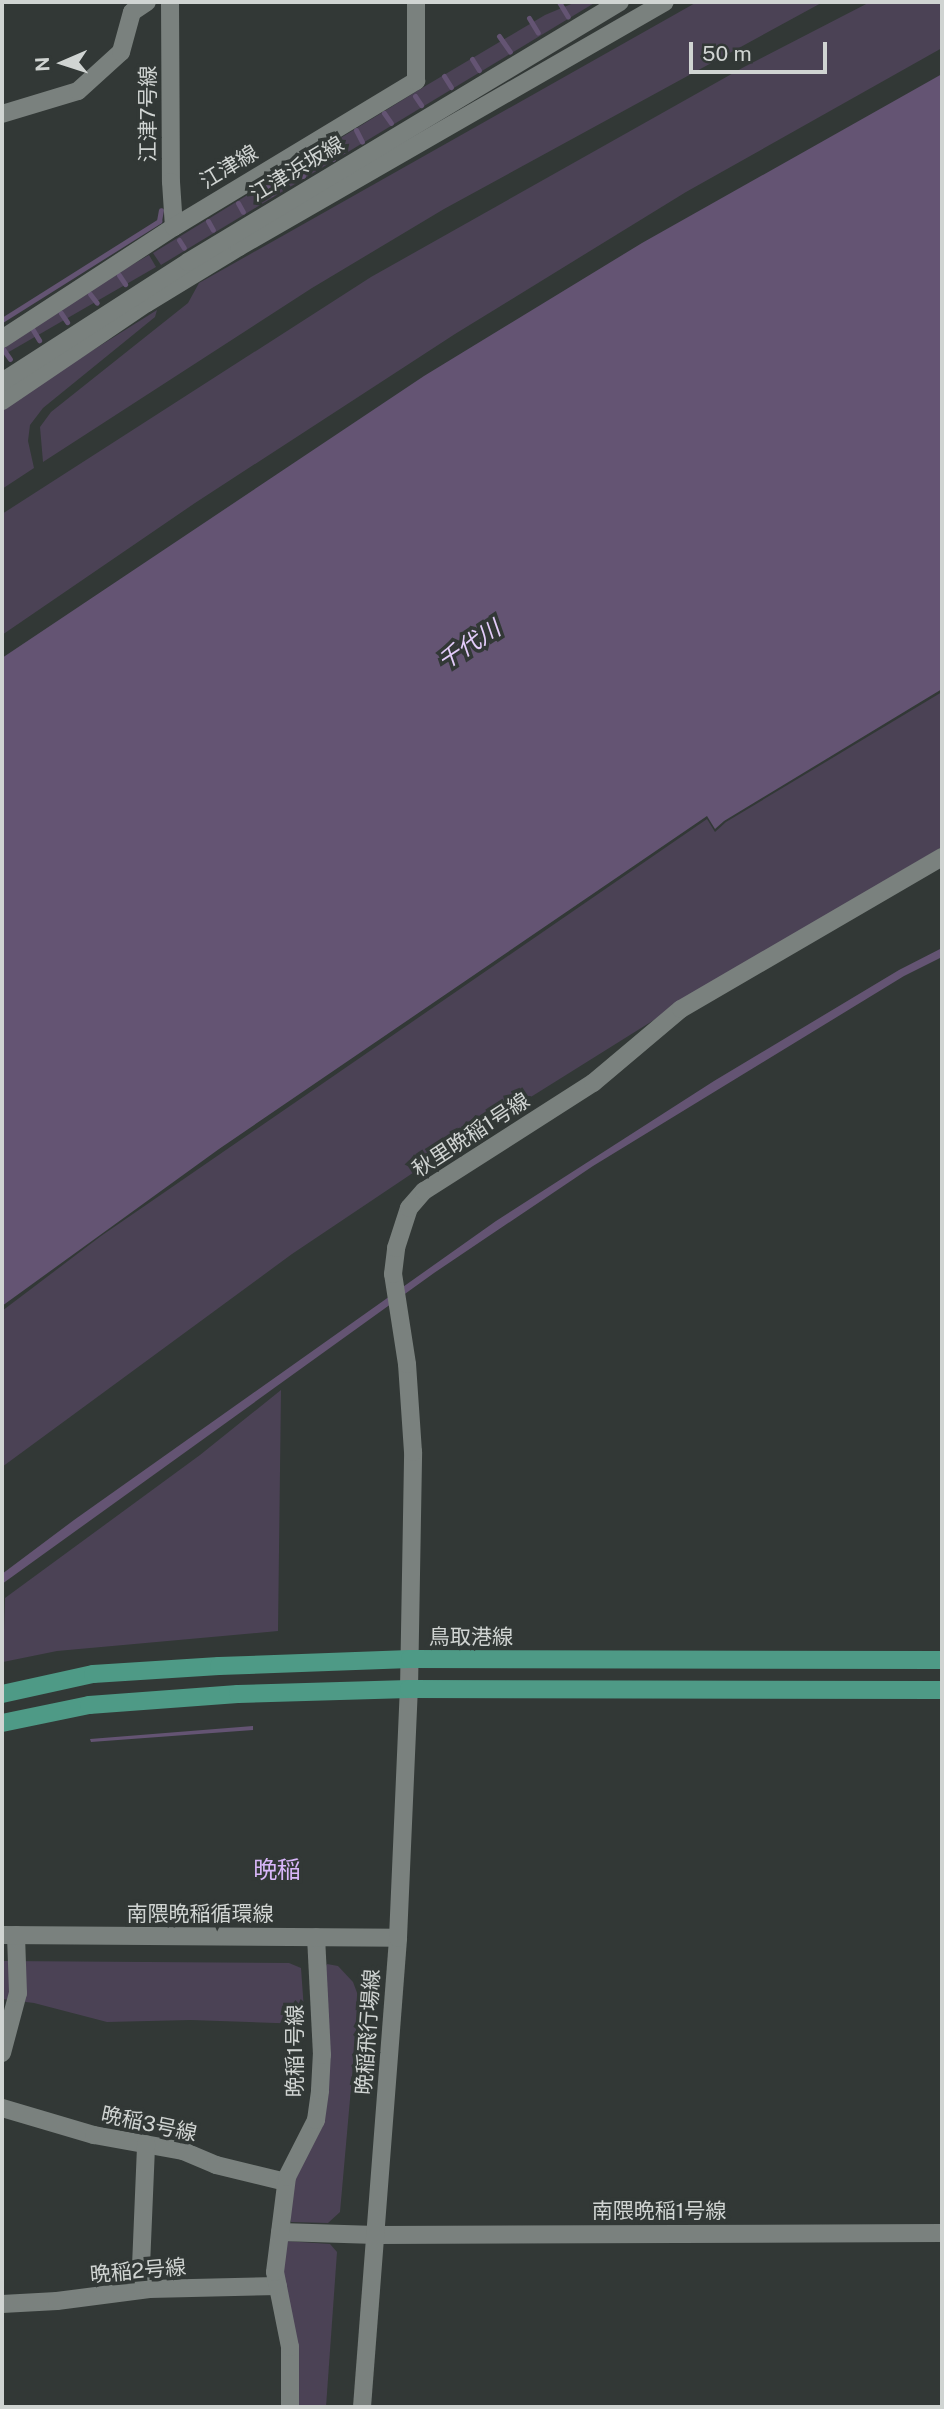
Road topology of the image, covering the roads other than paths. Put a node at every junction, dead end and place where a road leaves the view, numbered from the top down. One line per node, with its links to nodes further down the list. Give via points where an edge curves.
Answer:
1 (148, 2): 6 (street, via 132,12 121,52 78,92)
2 (170, 2): 7 (street, 江津7号線)
3 (416, 2): 7 (street, 江津線, via 416,81)
4 (620, 2): 9 (street, 江津浜坂線, via 188,262)
5 (665, 2): 10 (street, via 239,247)
6 (2, 114)
7 (174, 227): 8 (street, 江津線)
8 (2, 339)
9 (2, 382)
10 (2, 401)
11 (942, 857): 12 (street, 秋里晩稲1号線, via 681,1009 576,1095 424,1191 409,1208 397,1248 394,1282 413,1452)
12 (410, 1659): 13 (main road, 鳥取港線); 14 (street, 晩稲飛行場線); 16 (main road, 鳥取港線, via 93,1674)
13 (942, 1660)
14 (410, 1689): 15 (main road); 17 (main road, via 239,1694 89,1705); 20 (street, 晩稲飛行場線)
15 (942, 1690)
16 (2, 1694)
17 (2, 1723)
18 (9, 1935): 19 (street, 南隈晩稲循環線); 21 (street, via 18,1993)
19 (316, 1937): 20 (street, 南隈晩稲循環線); 24 (street, 晩稲1号線, via 320,2090 316,2120)
20 (398, 1938): 27 (street, 晩稲飛行場線)
21 (2, 2053)
22 (2, 2108): 23 (street, 晩稲3号線, via 94,2135)
23 (146, 2144): 24 (street, 晩稲3号線); 29 (street)
24 (286, 2182): 25 (street, 晩稲1号線)
25 (279, 2232): 27 (street, 南隈晩稲1号線); 28 (street, 晩稲1号線)
26 (942, 2233): 27 (street, 南隈晩稲1号線)
27 (376, 2235): 32 (street, 晩稲飛行場線)
28 (278, 2286): 29 (street, 晩稲2号線); 31 (street, 晩稲1号線, via 290,2347)
29 (140, 2290): 30 (street, 晩稲2号線)
30 (2, 2304)
31 (290, 2407)
32 (362, 2407)

